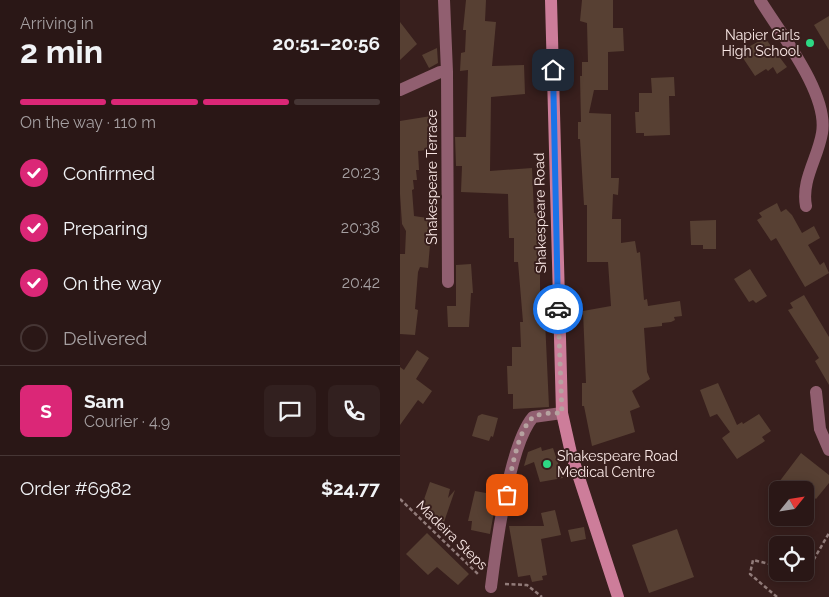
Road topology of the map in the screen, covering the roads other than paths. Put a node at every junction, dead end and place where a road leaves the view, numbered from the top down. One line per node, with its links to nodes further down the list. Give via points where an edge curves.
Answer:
1 (444, 0): 4 (street, Shakespeare Terrace)
2 (552, 0): 9 (street, Shakespeare Road)
3 (760, 0): 6 (street, via 820,101 823,131 805,185)
4 (447, 72): 5 (street, via 440,72); 7 (street, Shakespeare Terrace)
5 (400, 90)
6 (806, 206)
7 (448, 282)
8 (816, 392): 10 (street, via 820,430)
9 (562, 413): 11 (street, via 533,417 524,430 513,460); 12 (street, Shakespeare Road, via 571,453)
10 (829, 450)
11 (491, 585)
12 (618, 597)

